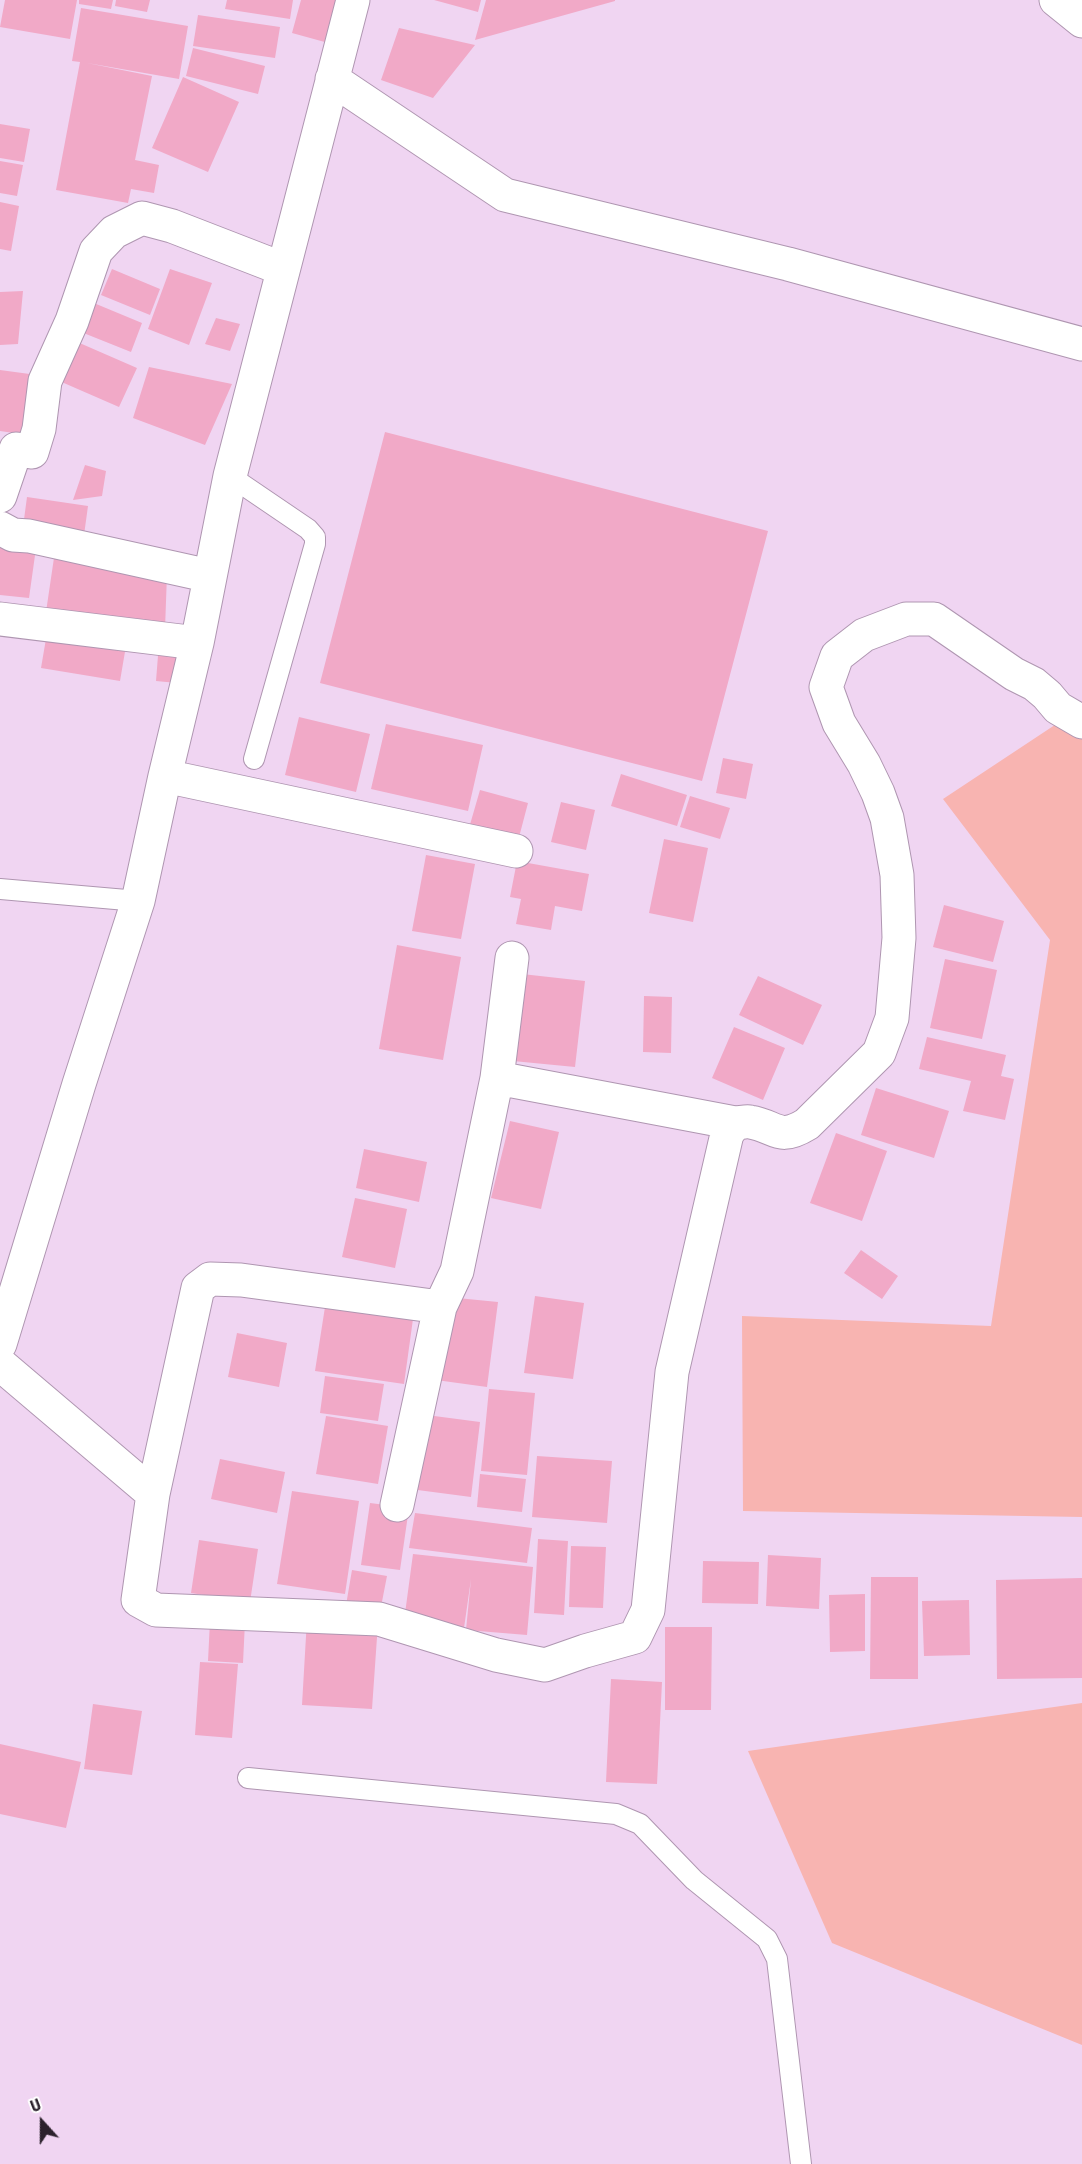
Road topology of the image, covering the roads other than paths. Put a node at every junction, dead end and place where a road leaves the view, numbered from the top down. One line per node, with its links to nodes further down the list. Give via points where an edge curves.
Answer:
1 (353, 0): 4 (street)
2 (1056, 0): 3 (street)
3 (1082, 21)
4 (332, 79): 5 (street); 6 (street, via 504,195 788,264)
5 (283, 269): 7 (street, via 142,218 114,232 96,251 72,321 45,381 32,452); 8 (street)
6 (1082, 344)
7 (8, 444): 9 (street)
8 (230, 476): 11 (street); 15 (lane, via 315,537)
9 (0, 496)
10 (0, 528): 11 (street, via 13,535)
11 (210, 576): 13 (street)
12 (0, 619): 13 (street)
13 (197, 643): 16 (street)
14 (1082, 722): 22 (street, via 1058,708 1034,684 934,619 906,619 864,635 837,656 826,687 839,723 878,793 894,851 899,938 892,1018 879,1053 807,1124 796,1131 776,1132 750,1122)
15 (254, 759)
16 (165, 776): 17 (street); 19 (street)
17 (516, 851)
18 (0, 889): 19 (lane)
19 (138, 901): 24 (street)
20 (512, 958): 21 (street)
21 (497, 1078): 22 (street); 23 (street, via 457,1271)
22 (735, 1123): 26 (street, via 727,1134 672,1372 648,1610 635,1637 545,1665 496,1655 379,1619 156,1610 138,1600)
23 (440, 1307): 26 (street, via 210,1279 198,1288); 27 (street)
24 (0, 1344)
25 (0, 1364): 26 (street)
26 (153, 1494)
27 (397, 1505)
28 (248, 1778): 29 (lane, via 616,1814 640,1824 694,1880 767,1939 777,1959)
29 (801, 2164)

